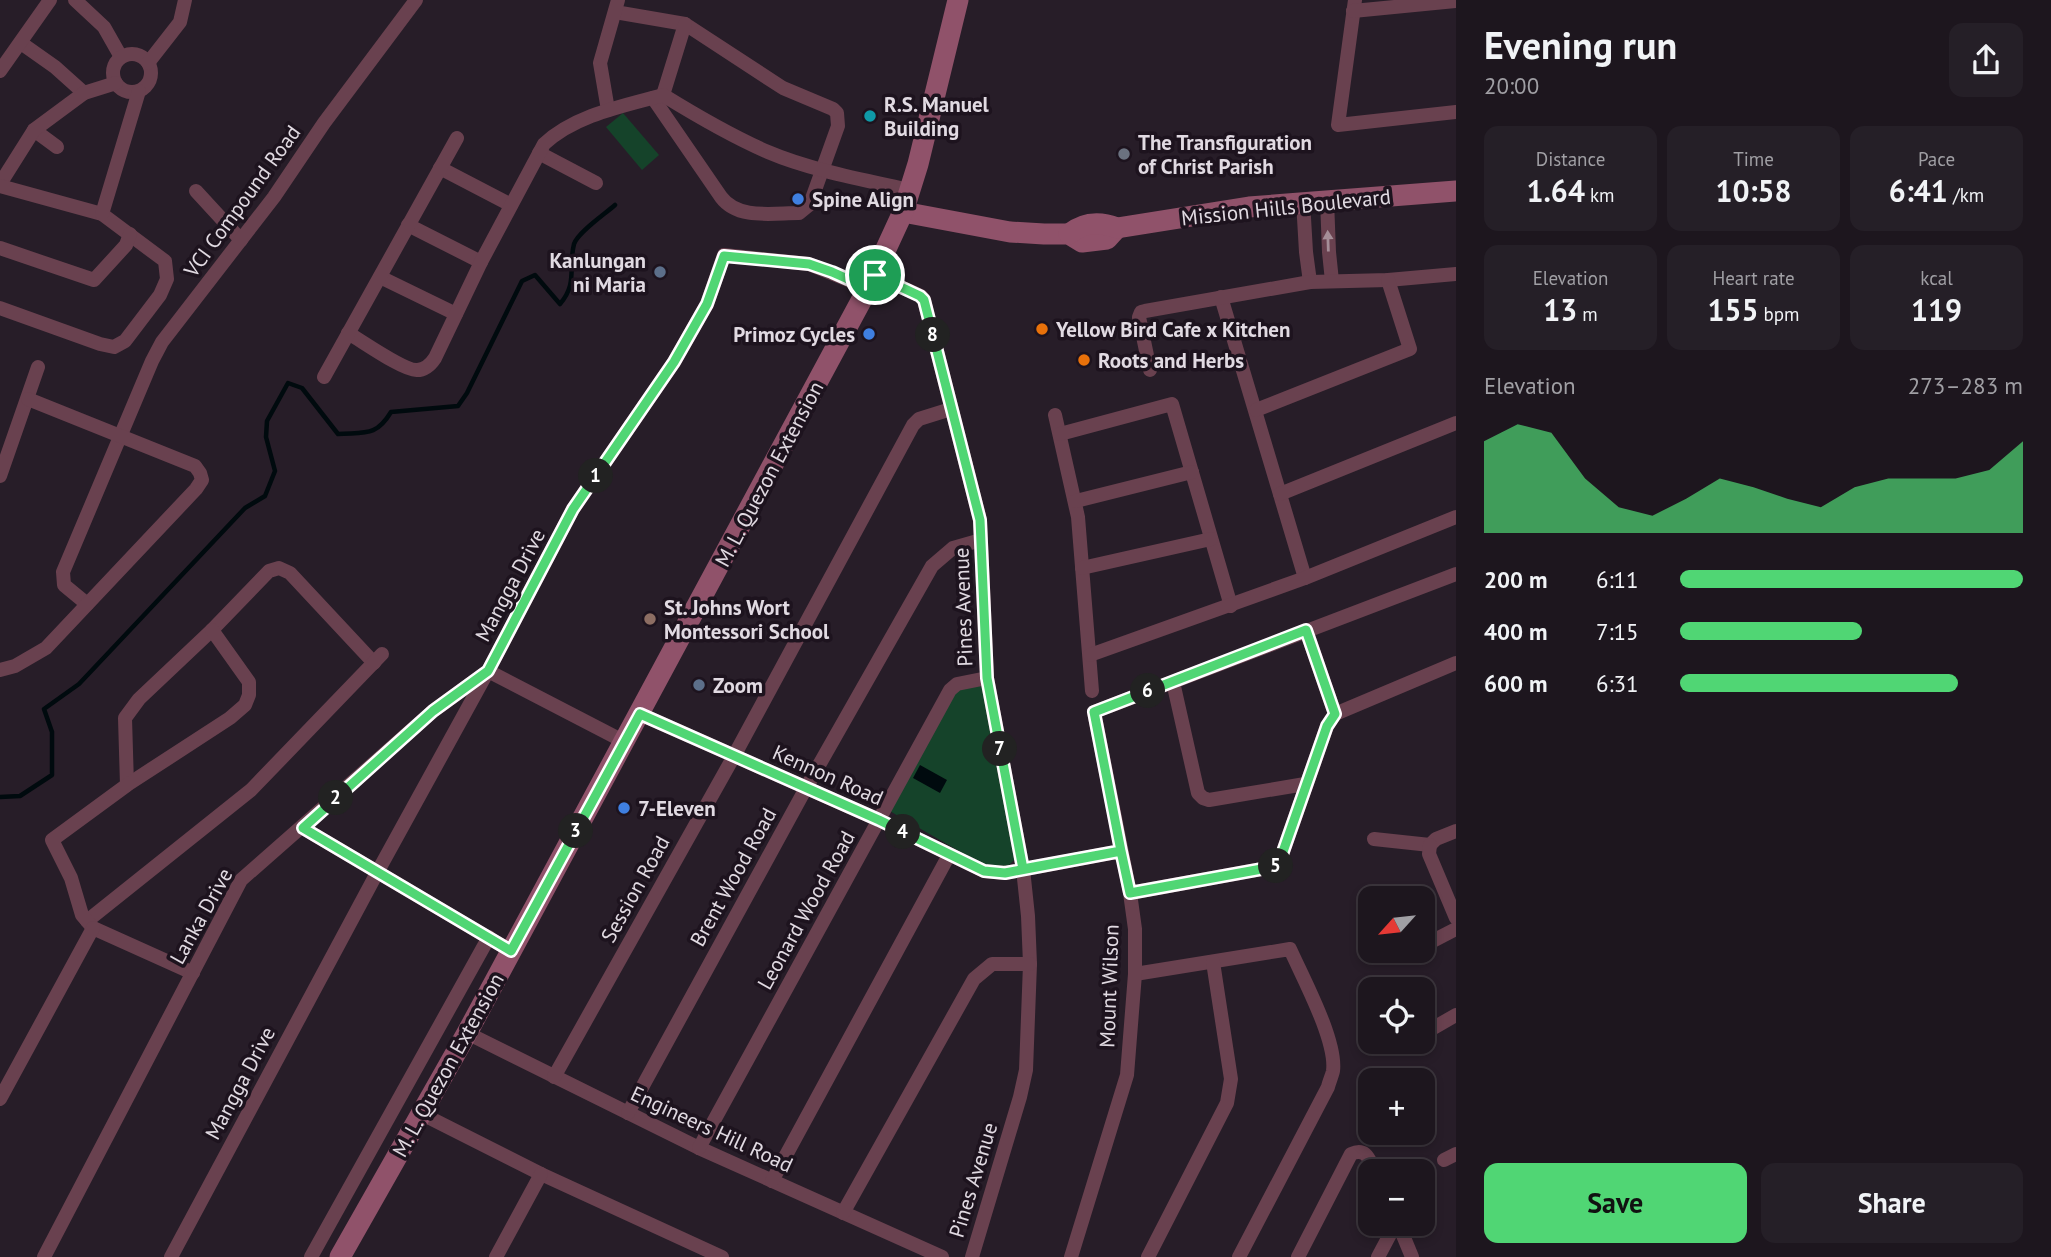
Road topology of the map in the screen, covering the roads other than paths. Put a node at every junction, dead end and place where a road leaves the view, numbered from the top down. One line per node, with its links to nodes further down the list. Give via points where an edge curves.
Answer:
1 (50, 0): 10 (street)
2 (75, 0): 11 (street, via 104,27)
3 (185, 0): 12 (street, via 180,22)
4 (416, 0): 38 (street, VCI Compound Road)
5 (958, 0): 28 (main road, M. L. Quezon Extension)
6 (1456, 1): 8 (street)
7 (616, 6): 9 (street); 18 (street, via 600,63)
8 (1354, 6): 19 (street, via 1338,125)
9 (685, 24): 17 (street); 25 (street, via 783,88 837,113 838,126)
10 (21, 43): 13 (street); 16 (street)
11 (121, 57): 12 (street, via 136,54); 14 (street, via 113,69)
12 (148, 63): 15 (street, via 150,78)
13 (0, 71)
14 (116, 83): 15 (street, via 128,92); 16 (street)
15 (139, 91): 35 (street)
16 (84, 93): 20 (street)
17 (658, 97): 18 (street); 25 (street, via 770,153); 25 (street, via 721,197 735,209 799,213 810,204)
18 (608, 110): 23 (street, via 552,136)
19 (1456, 112)
20 (34, 130): 22 (street); 27 (street)
21 (457, 138): 24 (street)
22 (57, 147)
23 (539, 153): 26 (street); 33 (street)
24 (440, 168): 33 (street); 36 (street)
25 (824, 170): 28 (street)
26 (596, 183)
27 (0, 185): 35 (street)
28 (910, 190): 34 (main road, M. L. Quezon Extension)
29 (196, 191): 38 (street)
30 (1456, 191): 31 (main road, Mission Hills Boulevard)
31 (1327, 200): 32 (main road, Mission Hills Boulevard); 45 (street, one-way to 31)
32 (1303, 201): 34 (main road, Mission Hills Boulevard, via 1116,228 1103,222 1081,225 1069,234 1010,232); 46 (street)
33 (511, 205): 40 (street)
34 (903, 212): 44 (main road, M. L. Quezon Extension)
35 (102, 214): 37 (street)
36 (408, 225): 40 (street); 42 (street)
37 (130, 234): 39 (street, via 126,245 94,280); 48 (street, via 165,261 167,279 125,341 114,347 100,344)
38 (241, 240): 60 (street, VCI Compound Road, via 162,342)
39 (0, 248)
40 (481, 262): 49 (street)
41 (1456, 274): 43 (street)
42 (380, 277): 49 (street); 50 (street)
43 (1388, 280): 45 (street); 56 (street, via 1410,349)
44 (872, 281): 55 (street, Pines Avenue, via 924,300); 78 (street, Mangga Drive, via 809,264 724,256 707,304 674,362 573,509); 82 (main road, M. L. Quezon Extension)
45 (1332, 281): 46 (street)
46 (1310, 282): 47 (street)
47 (1221, 297): 52 (street, via 1141,312); 56 (street)
48 (0, 308)
49 (456, 314): 50 (street, via 430,366 421,370 408,369)
50 (348, 333): 53 (street)
51 (38, 367): 54 (street)
52 (1150, 370)
53 (324, 377)
54 (28, 399): 60 (street); 62 (street)
55 (951, 409): 67 (street, Pines Avenue); 85 (street, Session Road, via 913,425)
56 (1255, 410): 63 (street)
57 (1055, 415): 59 (street)
58 (1456, 423): 63 (street)
59 (1060, 434): 61 (street, via 1172,404); 64 (street)
60 (121, 437): 71 (street, VCI Compound Road, via 63,572 64,585); 71 (street, via 195,466 202,480)
61 (1192, 472): 64 (street); 66 (street)
62 (0, 476)
63 (1280, 494): 70 (street)
64 (1076, 501): 68 (street)
65 (1456, 517): 70 (street)
66 (1211, 538): 68 (street); 72 (street)
67 (981, 540): 79 (street, Pines Avenue); 88 (street, Brent Wood Road, via 953,548 932,566)
68 (1082, 568): 75 (street)
69 (1456, 574): 74 (street)
70 (1305, 578): 72 (street)
71 (87, 604): 77 (street, via 46,648)
72 (1231, 606): 75 (street)
73 (212, 630): 87 (street, via 125,718); 87 (street, via 248,682 245,705); 100 (street, via 269,570 279,568 290,573 378,659 251,790)
74 (1306, 630): 80 (street); 83 (street)
75 (1090, 655): 81 (street)
76 (1456, 663): 83 (street)
77 (0, 670)
78 (488, 671): 84 (street); 90 (street, Lanka Drive, via 433,711); 97 (street, Mangga Drive)
79 (987, 678): 89 (street, Leonard Wood Road, via 957,684 950,690); 96 (street, Pines Avenue)
80 (1173, 682): 86 (street, via 1198,793 1203,798); 94 (street, Mount Wilson, via 1094,712)
81 (1092, 691)
82 (640, 714): 84 (main road, M. L. Quezon Extension); 85 (street, Kennon Road)
83 (1335, 714): 86 (street)
84 (625, 742): 104 (main road, M. L. Quezon Extension)
85 (734, 756): 88 (street, Kennon Road); 112 (street, Session Road)
86 (1306, 784): 98 (street, via 1278,866)
87 (127, 785): 100 (street, via 52,840 72,878 82,915)
88 (806, 788): 89 (street, Kennon Road); 114 (street, Brent Wood Road)
89 (879, 820): 95 (street, Kennon Road); 116 (street, Leonard Wood Road)
90 (303, 828): 97 (street); 107 (street, Lanka Drive, via 241,880)
91 (1456, 831): 93 (street)
92 (1374, 839): 93 (street)
93 (1430, 845): 99 (street, via 1429,854)
94 (1121, 851): 96 (street, Kennon Road); 98 (street, Mount Wilson)
95 (949, 855): 96 (street, Kennon Road, via 994,873); 119 (street)
96 (1023, 869): 106 (street, Pines Avenue)
97 (378, 871): 102 (street); 124 (street, Mangga Drive)
98 (1130, 893): 108 (street, Mount Wilson)
99 (1456, 918)
100 (90, 924): 107 (street); 113 (street)
101 (1456, 929): 103 (street)
102 (489, 937): 104 (street); 125 (street)
103 (1435, 940)
104 (511, 951): 111 (main road, M. L. Quezon Extension)
105 (1213, 962): 108 (street); 132 (street, via 1231,1079 1227,1102); 133 (street, via 1290,949 1321,1020 1334,1070)
106 (1030, 964): 120 (street, via 992,964 974,979); 130 (street, Pines Avenue, via 1026,1070)
107 (194, 973): 123 (street, Lanka Drive)
108 (1135, 974): 131 (street, Mount Wilson, via 1127,1076)
109 (1456, 1016): 110 (street)
110 (1435, 1027)
111 (467, 1032): 112 (street, Engineers Hill Road); 115 (main road, M. L. Quezon Extension)
112 (554, 1077): 114 (street, Engineers Hill Road)
113 (0, 1099)
114 (628, 1113): 116 (street, Engineers Hill Road)
115 (422, 1114): 118 (street); 126 (main road, M. L. Quezon Extension)
116 (699, 1148): 119 (street, Engineers Hill Road)
117 (1369, 1159): 134 (street, via 1358,1150 1351,1154)
118 (541, 1174): 127 (street); 128 (street)
119 (772, 1181): 120 (street, Engineers Hill Road)
120 (843, 1213): 129 (street, Engineers Hill Road)
121 (1390, 1236): 135 (street)
122 (1403, 1236): 136 (street)
123 (44, 1257)
124 (171, 1257)
125 (311, 1257)
126 (340, 1257)
127 (496, 1257)
128 (722, 1257)
129 (942, 1257)
130 (972, 1257)
131 (1071, 1257)
132 (1148, 1257)
133 (1239, 1257)
134 (1298, 1257)
135 (1378, 1257)
136 (1412, 1257)

